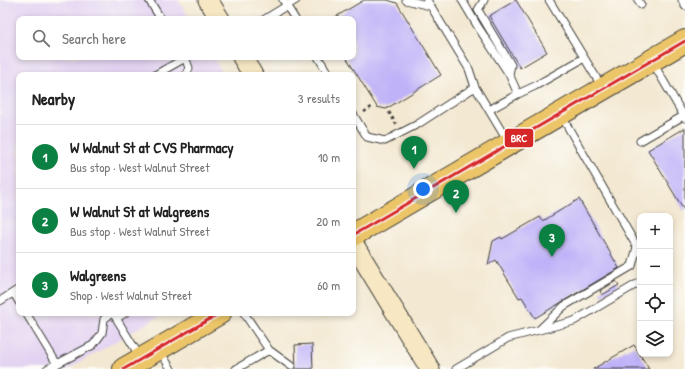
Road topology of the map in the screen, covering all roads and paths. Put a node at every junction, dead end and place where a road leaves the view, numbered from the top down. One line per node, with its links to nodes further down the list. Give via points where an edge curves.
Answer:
1 (149, 0): 12 (lane)
2 (208, 0): 13 (main road)
3 (296, 0): 9 (lane)
4 (406, 0): 10 (lane)
5 (462, 0): 27 (lane)
6 (484, 0): 27 (lane, via 478,10 511,65)
7 (549, 0): 17 (lane)
8 (682, 0): 11 (lane)
9 (285, 3): 14 (lane); 15 (lane)
10 (429, 3): 28 (lane, via 469,69)
11 (685, 6)
12 (159, 16)
13 (218, 16)
14 (269, 16)
15 (293, 16)
16 (685, 41): 22 (main road)
17 (584, 58): 29 (lane); 30 (lane)
18 (181, 60): 23 (lane)
19 (187, 60): 24 (lane)
20 (244, 60): 25 (main road)
21 (320, 60): 26 (lane)
22 (652, 61): 29 (main road); 36 (lane)
23 (160, 72)
24 (187, 72)
25 (251, 72)
26 (327, 72)
27 (510, 74): 30 (lane)
28 (475, 87): 32 (lane); 37 (lane, via 418,124 385,141 367,137)
29 (603, 89): 35 (main road)
30 (518, 94): 32 (lane)
31 (373, 106): 34 (path)
32 (489, 110): 40 (lane)
33 (389, 112): 38 (path)
34 (362, 113)
35 (560, 114): 40 (main road); 43 (lane)
36 (685, 116): 39 (lane)
37 (356, 119)
38 (396, 124)
39 (640, 141)
40 (509, 144): 41 (main road)
41 (356, 233)
42 (356, 248): 58 (main road)
43 (638, 249)
44 (637, 255): 53 (lane, via 632,266 564,306)
45 (637, 284): 53 (lane, via 574,321)
46 (16, 291): 47 (lane)
47 (0, 301)
48 (28, 316): 56 (lane)
49 (112, 316): 56 (lane, via 104,319 102,333 93,345)
50 (115, 316): 55 (lane)
51 (215, 316): 55 (main road)
52 (246, 316): 54 (lane)
53 (540, 329): 62 (lane, via 508,338)
54 (269, 350): 57 (lane); 61 (lane)
55 (141, 359): 60 (lane)
56 (57, 364): 59 (lane)
57 (291, 366)
58 (426, 368)
59 (47, 369)
60 (171, 369)
61 (236, 369)
62 (456, 369)

